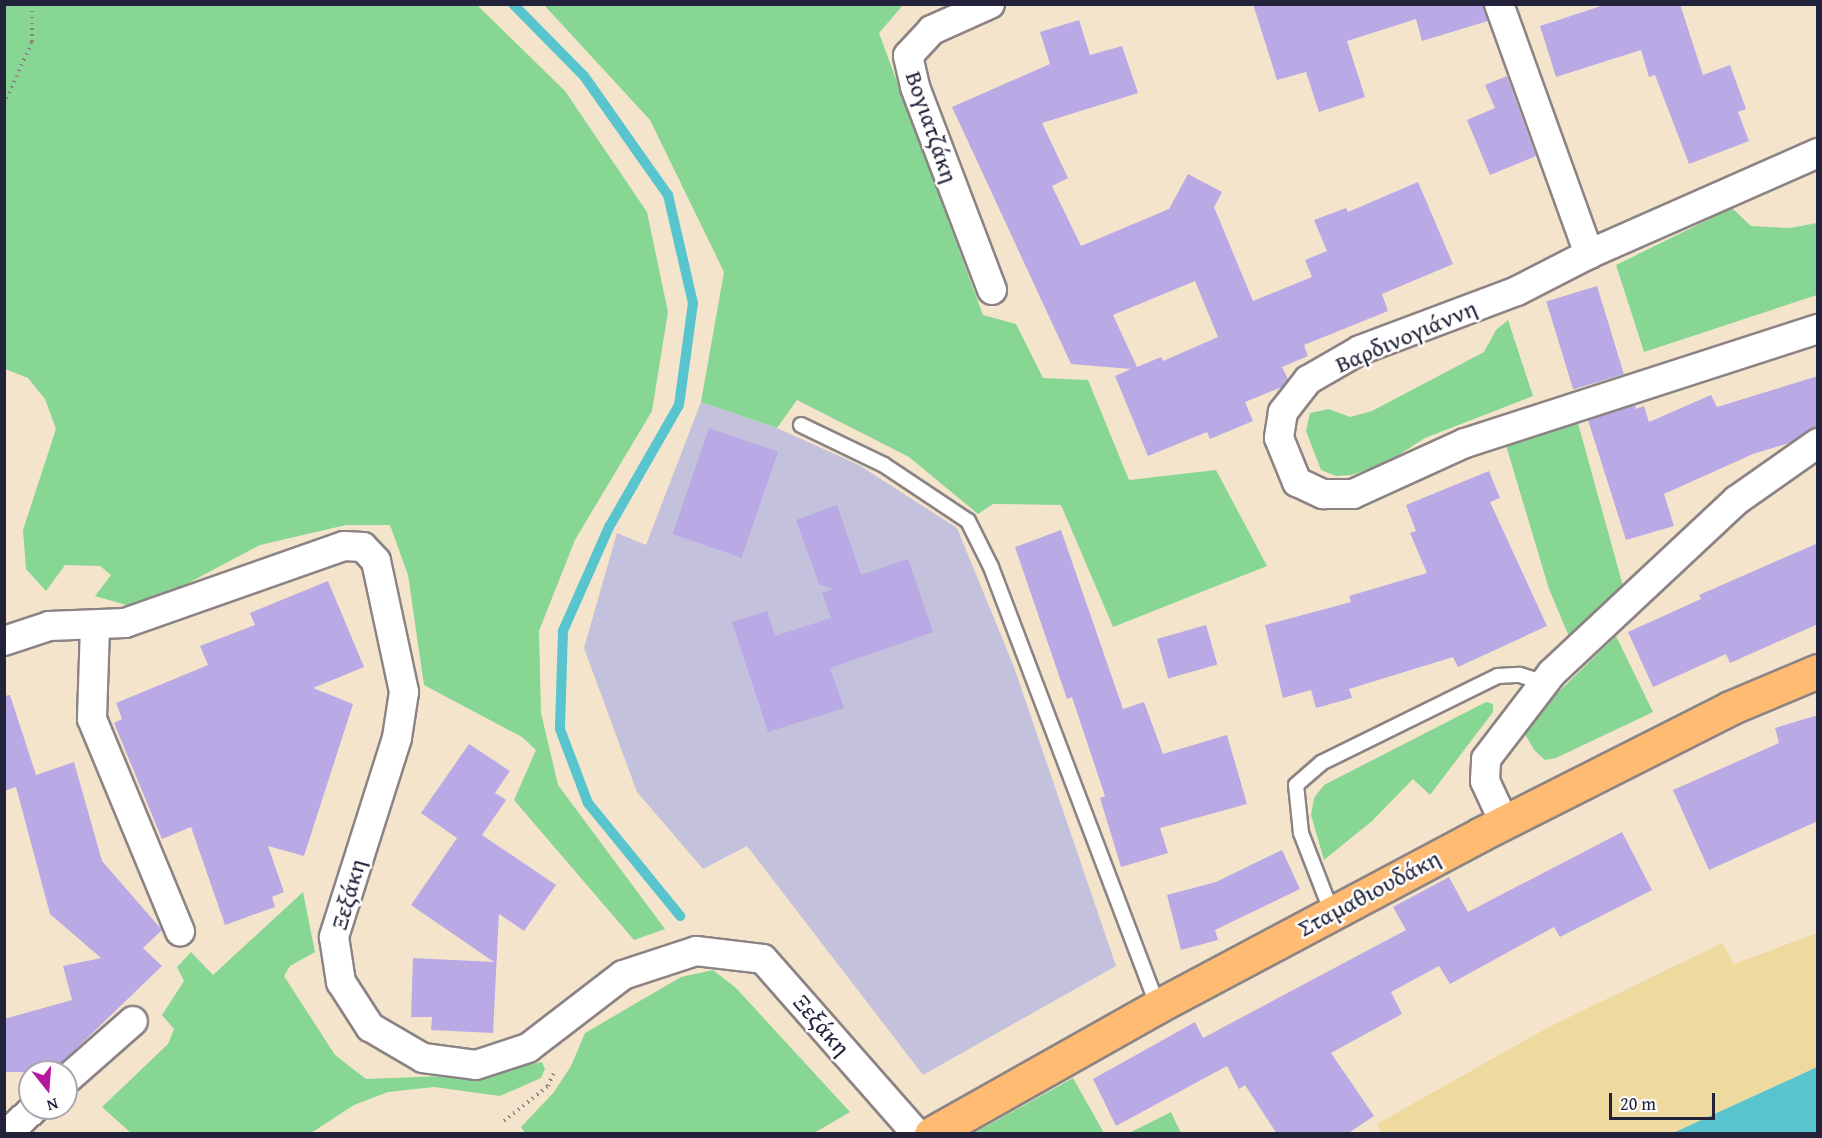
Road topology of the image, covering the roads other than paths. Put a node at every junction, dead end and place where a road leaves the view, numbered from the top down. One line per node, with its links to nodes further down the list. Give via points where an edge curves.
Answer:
1 (990, 4): 5 (street, Βογιατζάκη, via 932,30 908,56 915,87)
2 (1499, 4): 4 (street)
3 (1818, 153): 4 (street, Βαρδινογιάννη)
4 (1589, 254): 6 (street, Βαρδινογιάννη, via 1518,291 1360,350 1308,380 1283,412 1279,438 1297,482 1323,494 1353,494 1466,443)
5 (992, 290)
6 (1818, 329)
7 (801, 425): 16 (lane, via 884,465 968,521 991,567)
8 (1818, 443): 12 (street, via 1737,500)
9 (94, 627): 10 (street, Ξεξάκη, via 49,626); 15 (street, via 92,719); 21 (street, Ξεξάκη, via 125,623 344,546 363,547 376,561 404,692 397,738 334,937 341,982 370,1027 423,1058 476,1065 528,1048 623,975 696,951 763,959)
10 (4, 641)
11 (1818, 671): 13 (main road, Σταμαθιουδάκη, via 1730,708)
12 (1544, 683): 13 (street, via 1486,759 1485,781); 14 (lane, via 1520,675 1498,676 1321,763 1296,785 1301,833)
13 (1504, 822): 14 (main road, Σταμαθιουδάκη)
14 (1332, 913): 16 (main road, Σταμαθιουδάκη)
15 (180, 931)
16 (1158, 1006): 22 (main road, Σταμαθιουδάκη)
17 (133, 1021): 18 (street)
18 (78, 1069)
19 (22, 1120): 20 (street)
20 (6, 1134)
21 (917, 1134)
22 (931, 1134)

